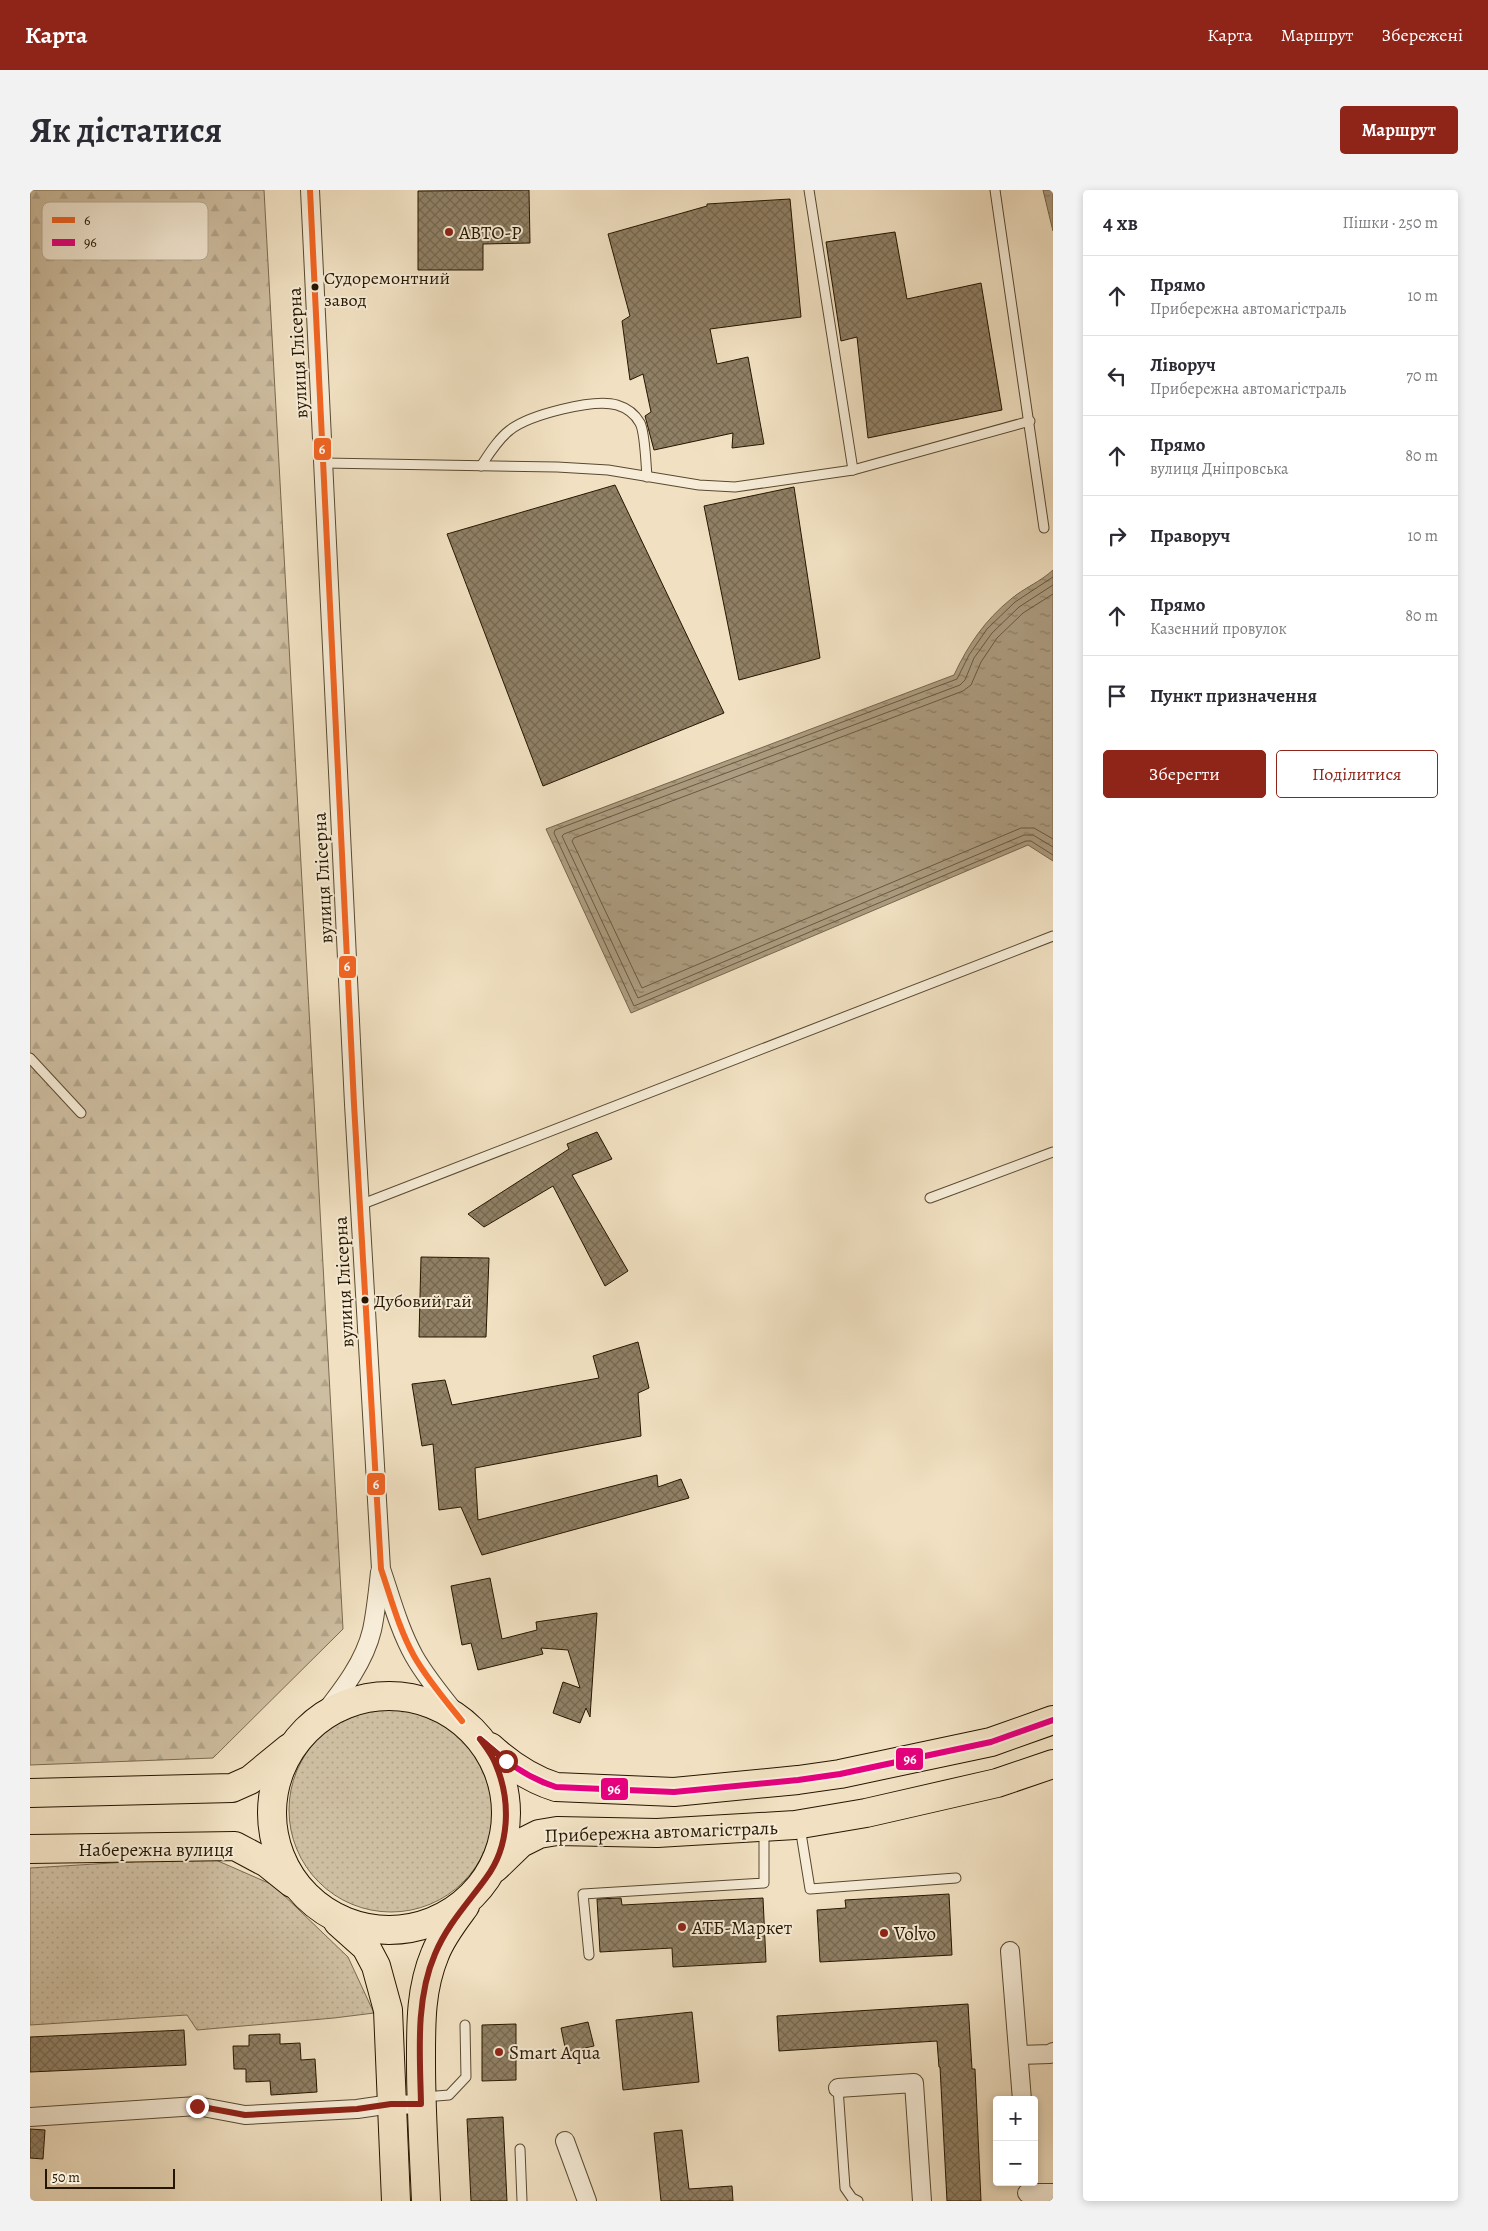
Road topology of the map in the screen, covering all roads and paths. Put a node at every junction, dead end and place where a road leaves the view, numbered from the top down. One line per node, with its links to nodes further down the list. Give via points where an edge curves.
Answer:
1 (310, 190): 5 (street, вулиця Глісерна)
2 (809, 190): 7 (lane)
3 (995, 190): 4 (lane)
4 (1030, 421): 7 (lane); 9 (lane)
5 (324, 462): 6 (lane); 15 (street, вулиця Глісерна)
6 (481, 466): 8 (lane, via 591,469); 8 (lane, via 509,430 527,420 592,404 615,405 632,412 641,424)
7 (853, 470): 8 (lane, via 735,487)
8 (647, 477)
9 (1044, 528)
10 (1053, 936): 15 (lane)
11 (30, 1058): 12 (lane)
12 (81, 1113)
13 (1053, 1152): 14 (lane)
14 (930, 1198)
15 (360, 1205): 16 (street, вулиця Глісерна)
16 (381, 1569): 17 (street, via 372,1630 365,1650); 19 (street, вулиця Глісерна, via 413,1655)
17 (319, 1720): 19 (main road, Прибережна автомагістраль, via 365,1698 391,1696 416,1699 440,1707); 20 (main road, Прибережна автомагістраль)
18 (1053, 1720): 22 (main road, Прибережна автомагістраль, via 991,1742)
19 (471, 1730): 23 (main road, Прибережна автомагістраль, via 521,1772 556,1787 674,1792); 29 (main road, Прибережна автомагістраль, via 496,1764 505,1792 506,1821 500,1850)
20 (299, 1739): 24 (main road, Прибережна автомагістраль, via 250,1780 232,1788); 31 (main road, Прибережна автомагістраль, via 278,1778 272,1814 276,1841 285,1866)
21 (1053, 1764): 25 (main road, Прибережна автомагістраль, via 997,1783)
22 (864, 1769): 23 (main road, Прибережна автомагістраль); 25 (main road, via 845,1788 847,1802)
23 (798, 1780): 26 (main road, via 817,1793 818,1809)
24 (30, 1793)
25 (866, 1813): 26 (main road, Прибережна автомагістраль)
26 (797, 1825): 27 (main road, Прибережна автомагістраль); 30 (lane, via 810,1889)
27 (764, 1827): 29 (main road, Прибережна автомагістраль, via 657,1833 557,1831 539,1834 508,1853); 35 (lane, via 764,1883 583,1894)
28 (30, 1849): 31 (main road, Набережна вулиця, via 235,1846 267,1863)
29 (488, 1876): 32 (main road, Прибережна автомагістраль)
30 (956, 1878)
31 (300, 1889): 33 (main road, Прибережна автомагістраль)
32 (471, 1898): 33 (main road, Прибережна автомагістраль, via 447,1915 422,1925 396,1930 369,1928 343,1921); 41 (main road, via 445,1933 426,1982 421,2010)
33 (320, 1907): 42 (main road, via 366,1947 376,1966 388,2010)
34 (1010, 1951): 38 (street)
35 (588, 1955)
36 (465, 2025): 41 (lane, via 466,2077 449,2095)
37 (1053, 2052): 38 (street)
38 (1019, 2055): 40 (street)
39 (838, 2088): 52 (lane, via 845,2188); 53 (street, via 914,2083)
40 (1022, 2096)
41 (421, 2101): 42 (street); 49 (main road)
42 (391, 2104): 43 (street, via 245,2115 197,2106); 48 (main road)
43 (30, 2117)
44 (565, 2141): 51 (street)
45 (520, 2149): 50 (lane)
46 (1027, 2192): 47 (street)
47 (1053, 2193)
48 (396, 2201)
49 (426, 2201)
50 (522, 2201)
51 (587, 2201)
52 (858, 2201)
53 (922, 2201)

